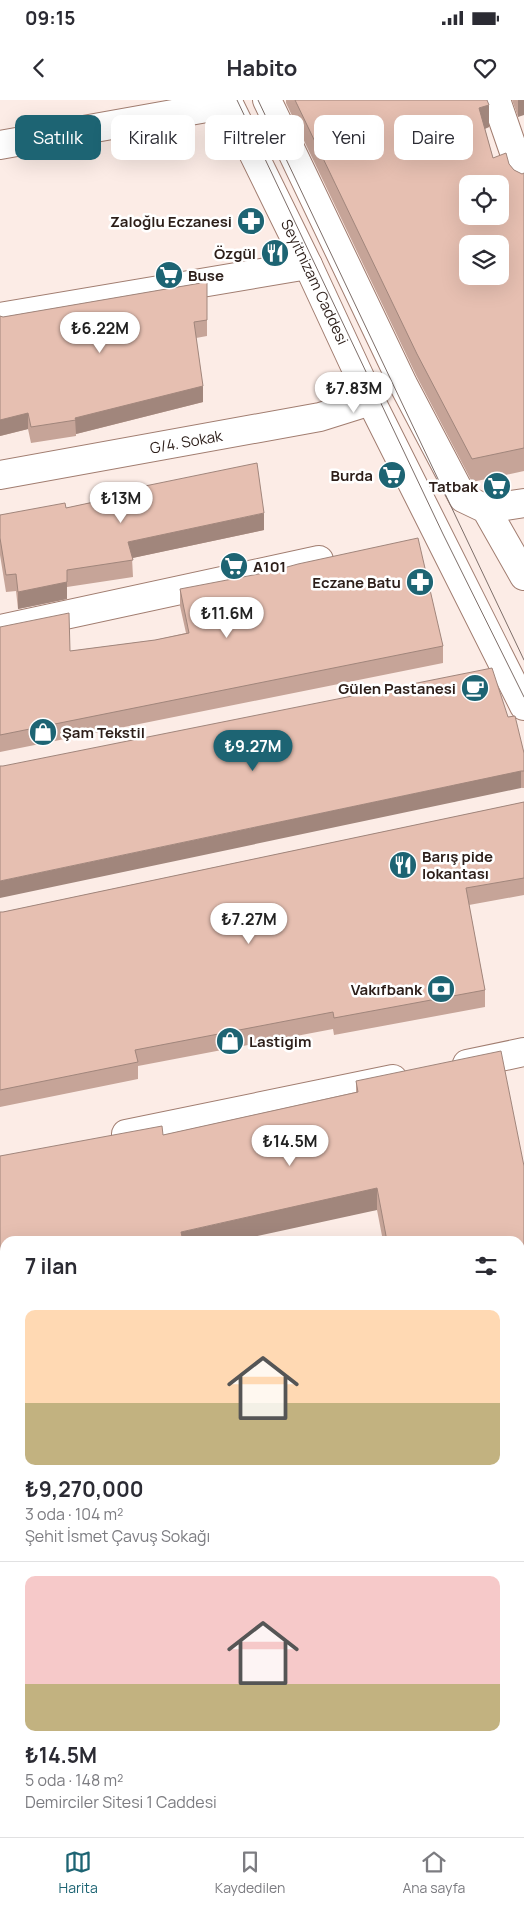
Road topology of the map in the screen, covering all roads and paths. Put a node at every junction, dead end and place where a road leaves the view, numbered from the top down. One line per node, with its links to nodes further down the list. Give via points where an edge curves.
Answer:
1 (267, 100): 11 (street, via 403,384 463,498)
2 (496, 100): 5 (street)
3 (228, 102): 4 (street); 6 (street, Seyitnizam Caddesi)
4 (0, 145)
5 (524, 181)
6 (308, 265): 7 (street); 8 (street, Seyitnizam Caddesi)
7 (0, 317)
8 (371, 401): 9 (street, G/4. Sokak, via 320,417); 15 (street, Seyitnizam Caddesi, via 427,537)
9 (0, 474)
10 (524, 503): 11 (street)
11 (486, 509): 13 (street)
12 (340, 556): 14 (street)
13 (524, 576)
14 (0, 630)
15 (504, 667): 16 (street); 17 (street, Seyitnizam Caddesi)
16 (475, 673)
17 (524, 706)
18 (524, 1052): 19 (street)
19 (446, 1068)
20 (417, 1074): 21 (street)
21 (107, 1138)

